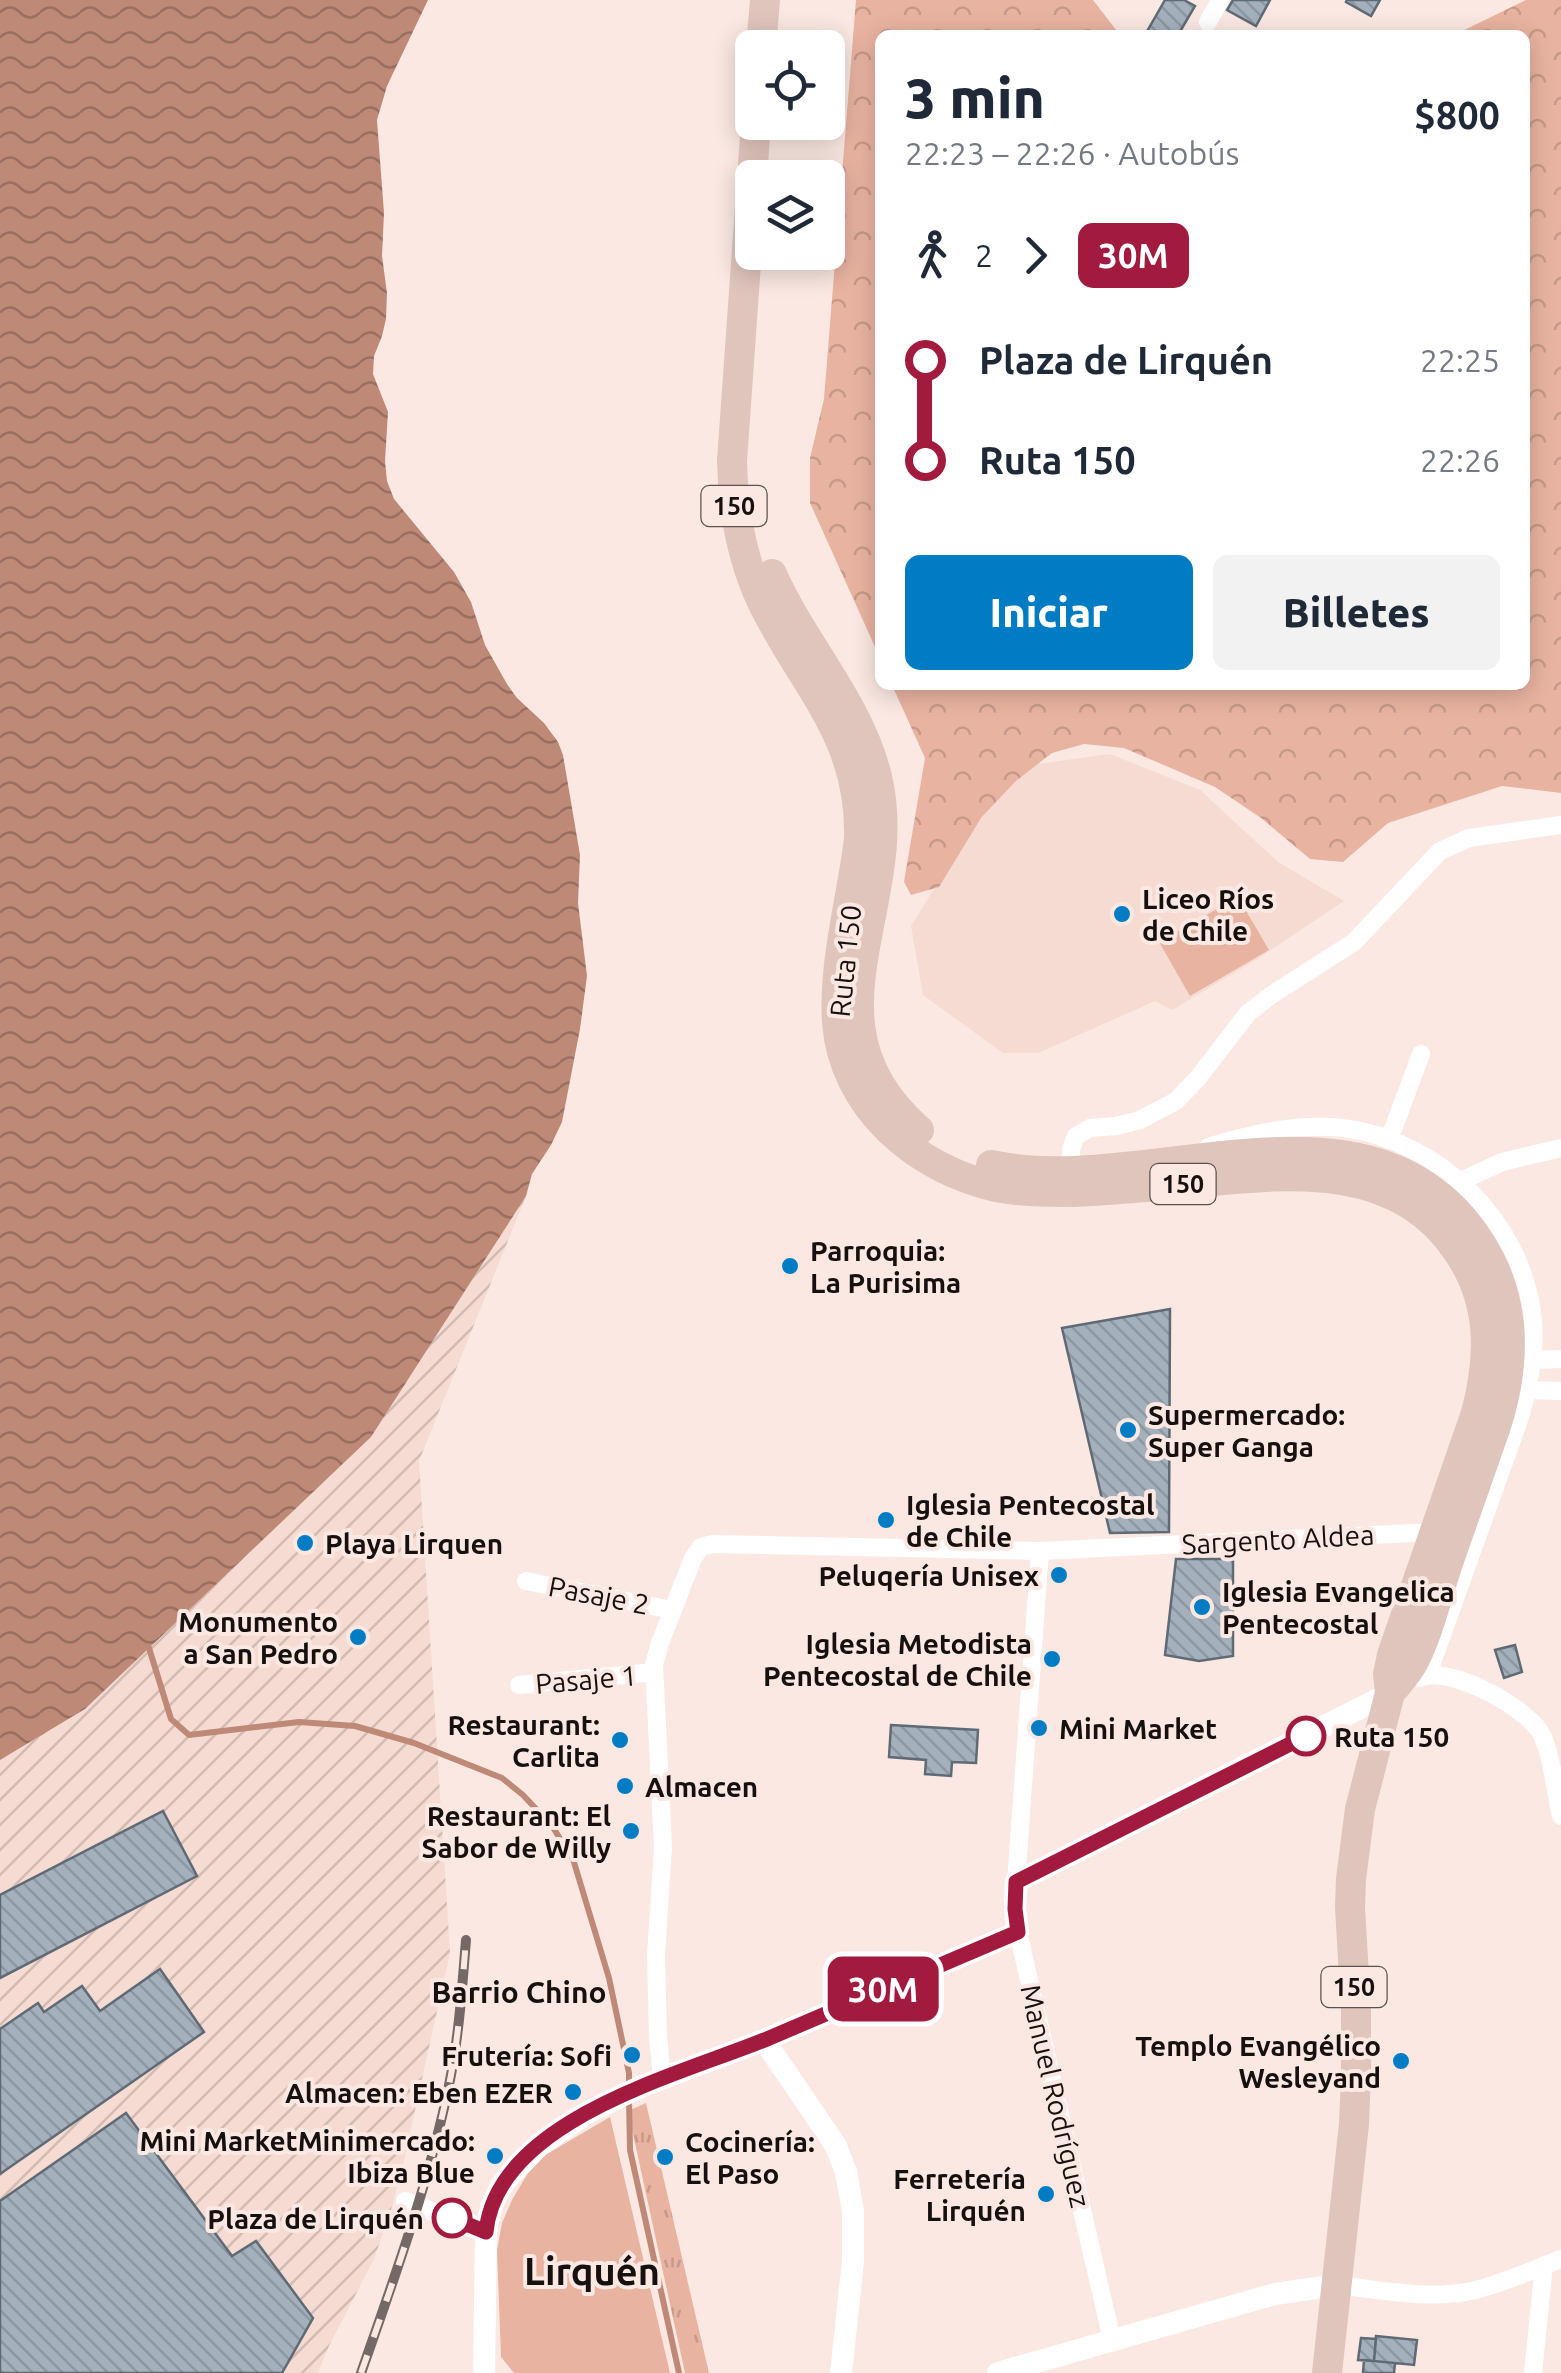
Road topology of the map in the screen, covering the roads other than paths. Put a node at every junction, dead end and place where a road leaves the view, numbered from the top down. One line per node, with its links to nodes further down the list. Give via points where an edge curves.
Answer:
1 (765, 0): 5 (main road)
2 (784, 0): 6 (main road)
3 (1220, 0): 4 (street)
4 (1208, 22)
5 (762, 30)
6 (782, 30)
7 (755, 140): 14 (main road, Ruta 150 / 150, via 734,508 752,579 834,726 858,795 859,840 837,996 842,1055 876,1117 921,1156 998,1187)
8 (766, 270): 14 (main road, Ruta 150 / 150, via 752,454 758,526 784,600 862,732 882,803 882,847 858,987 867,1057 900,1112 945,1148 984,1164)
9 (1561, 825): 14 (street, via 1469,838 1440,850 1354,942 1248,1013 1176,1101 1140,1120 1076,1136)
10 (1421, 1054): 11 (street)
11 (1389, 1140): 13 (street, via 1346,1129 1296,1128 1235,1138); 15 (street)
12 (1561, 1148): 15 (street, via 1502,1162)
13 (1164, 1162): 14 (main road, Ruta 150 / 150); 27 (main road, Ruta 150 / 150, via 1294,1151 1368,1160 1449,1204 1494,1268 1510,1330 1504,1400 1416,1658)
14 (1072, 1181): 20 (main road, Ruta 150 / 150, via 1324,1177 1382,1190 1431,1220 1472,1276 1487,1343 1476,1413)
15 (1460, 1182): 17 (street, via 1512,1248 1530,1302)
16 (1561, 1359): 17 (street)
17 (1532, 1360): 18 (street)
18 (1528, 1390): 19 (street); 25 (street)
19 (1561, 1392)
20 (1435, 1532): 21 (street, Sargento Aldea); 27 (main road, Ruta 150 / 150, via 1392,1655)
21 (1040, 1552): 23 (street, Sargento Aldea, via 707,1544 693,1558); 29 (street, Manuel Rodríguez)
22 (526, 1581): 23 (street, Pasaje 2)
23 (672, 1610): 24 (street)
24 (654, 1672): 26 (street, Pasaje 1); 32 (street, via 663,1848)
25 (1428, 1674): 27 (street); 28 (street, via 1478,1687 1532,1722 1543,1738)
26 (518, 1685)
27 (1390, 1693): 29 (street); 36 (main road, 150, via 1360,1809 1351,1878 1356,2075)
28 (1561, 1816)
29 (1016, 1882): 30 (street, Manuel Rodríguez)
30 (1018, 1932): 31 (street); 37 (street, Manuel Rodríguez)
31 (764, 2040): 32 (street); 39 (street, via 836,2146 846,2172 852,2261)
32 (652, 2082): 34 (street, via 555,2134 512,2171 490,2207)
33 (405, 2200): 34 (street)
34 (486, 2232): 38 (street)
35 (1555, 2264): 36 (street, via 1459,2293); 42 (street)
36 (1336, 2285): 37 (street, via 1275,2294); 41 (main road, 150)
37 (1112, 2340): 40 (street)
38 (484, 2373)
39 (841, 2373)
40 (998, 2373)
41 (1327, 2373)
42 (1533, 2373)

